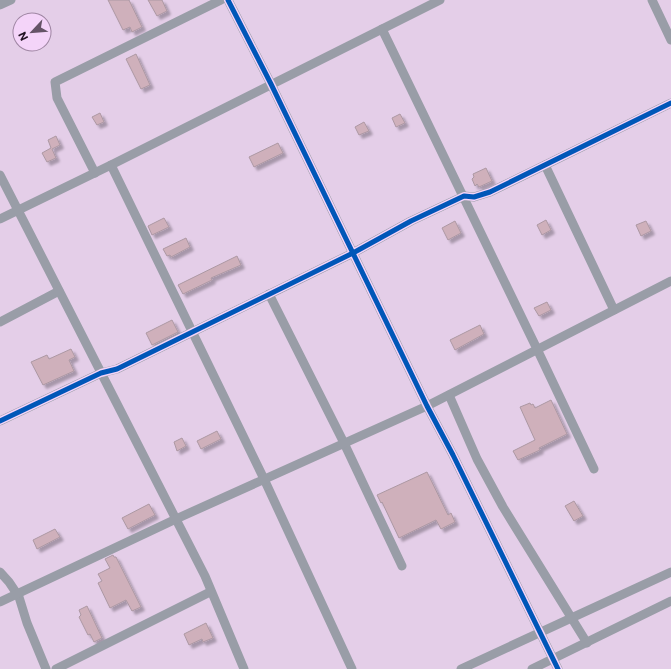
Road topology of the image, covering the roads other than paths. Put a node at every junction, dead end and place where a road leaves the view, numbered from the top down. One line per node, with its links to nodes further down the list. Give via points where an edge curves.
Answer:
1 (11, 0): 6 (street)
2 (221, 0): 13 (street, via 55,82 57,98)
3 (228, 0): 9 (street)
4 (440, 0): 7 (street)
5 (652, 0): 8 (street)
6 (0, 6)
7 (382, 29): 9 (street); 15 (street)
8 (671, 40)
9 (271, 84): 11 (street); 18 (street)
10 (671, 103): 12 (street)
11 (110, 165): 13 (street); 24 (street)
12 (545, 165): 15 (street, via 490,192 474,197); 22 (street)
13 (95, 173): 16 (street)
14 (0, 175): 16 (street)
15 (464, 196): 18 (street); 25 (street)
16 (18, 211): 17 (street); 20 (street)
17 (0, 219)
18 (353, 253): 21 (street); 28 (street)
19 (671, 281): 22 (street)
20 (59, 291): 23 (street); 26 (street)
21 (269, 294): 24 (street); 30 (street)
22 (614, 310): 25 (street)
23 (0, 322)
24 (193, 332): 26 (street, via 117,369); 32 (street)
25 (537, 350): 27 (street); 31 (street)
26 (101, 373): 29 (street); 33 (street)
27 (449, 395): 28 (street); 41 (street, via 477,459)
28 (426, 406): 30 (street); 42 (street, via 453,455)
29 (0, 421)
30 (344, 443): 32 (street); 34 (street)
31 (594, 469)
32 (264, 479): 33 (street); 48 (street)
33 (176, 519): 37 (street, via 205,576); 38 (street)
34 (402, 566)
35 (0, 572): 38 (street)
36 (671, 572): 41 (street)
37 (210, 592): 46 (street); 47 (street)
38 (17, 594): 40 (street); 45 (street)
39 (671, 601): 43 (street)
40 (0, 602)
41 (571, 618): 42 (street); 43 (street)
42 (540, 632): 44 (street); 49 (street)
43 (586, 643): 44 (street)
44 (553, 659): 50 (street); 51 (street)
45 (46, 669)
46 (56, 669)
47 (244, 669)
48 (352, 669)
49 (461, 669)
50 (532, 669)
51 (558, 669)

